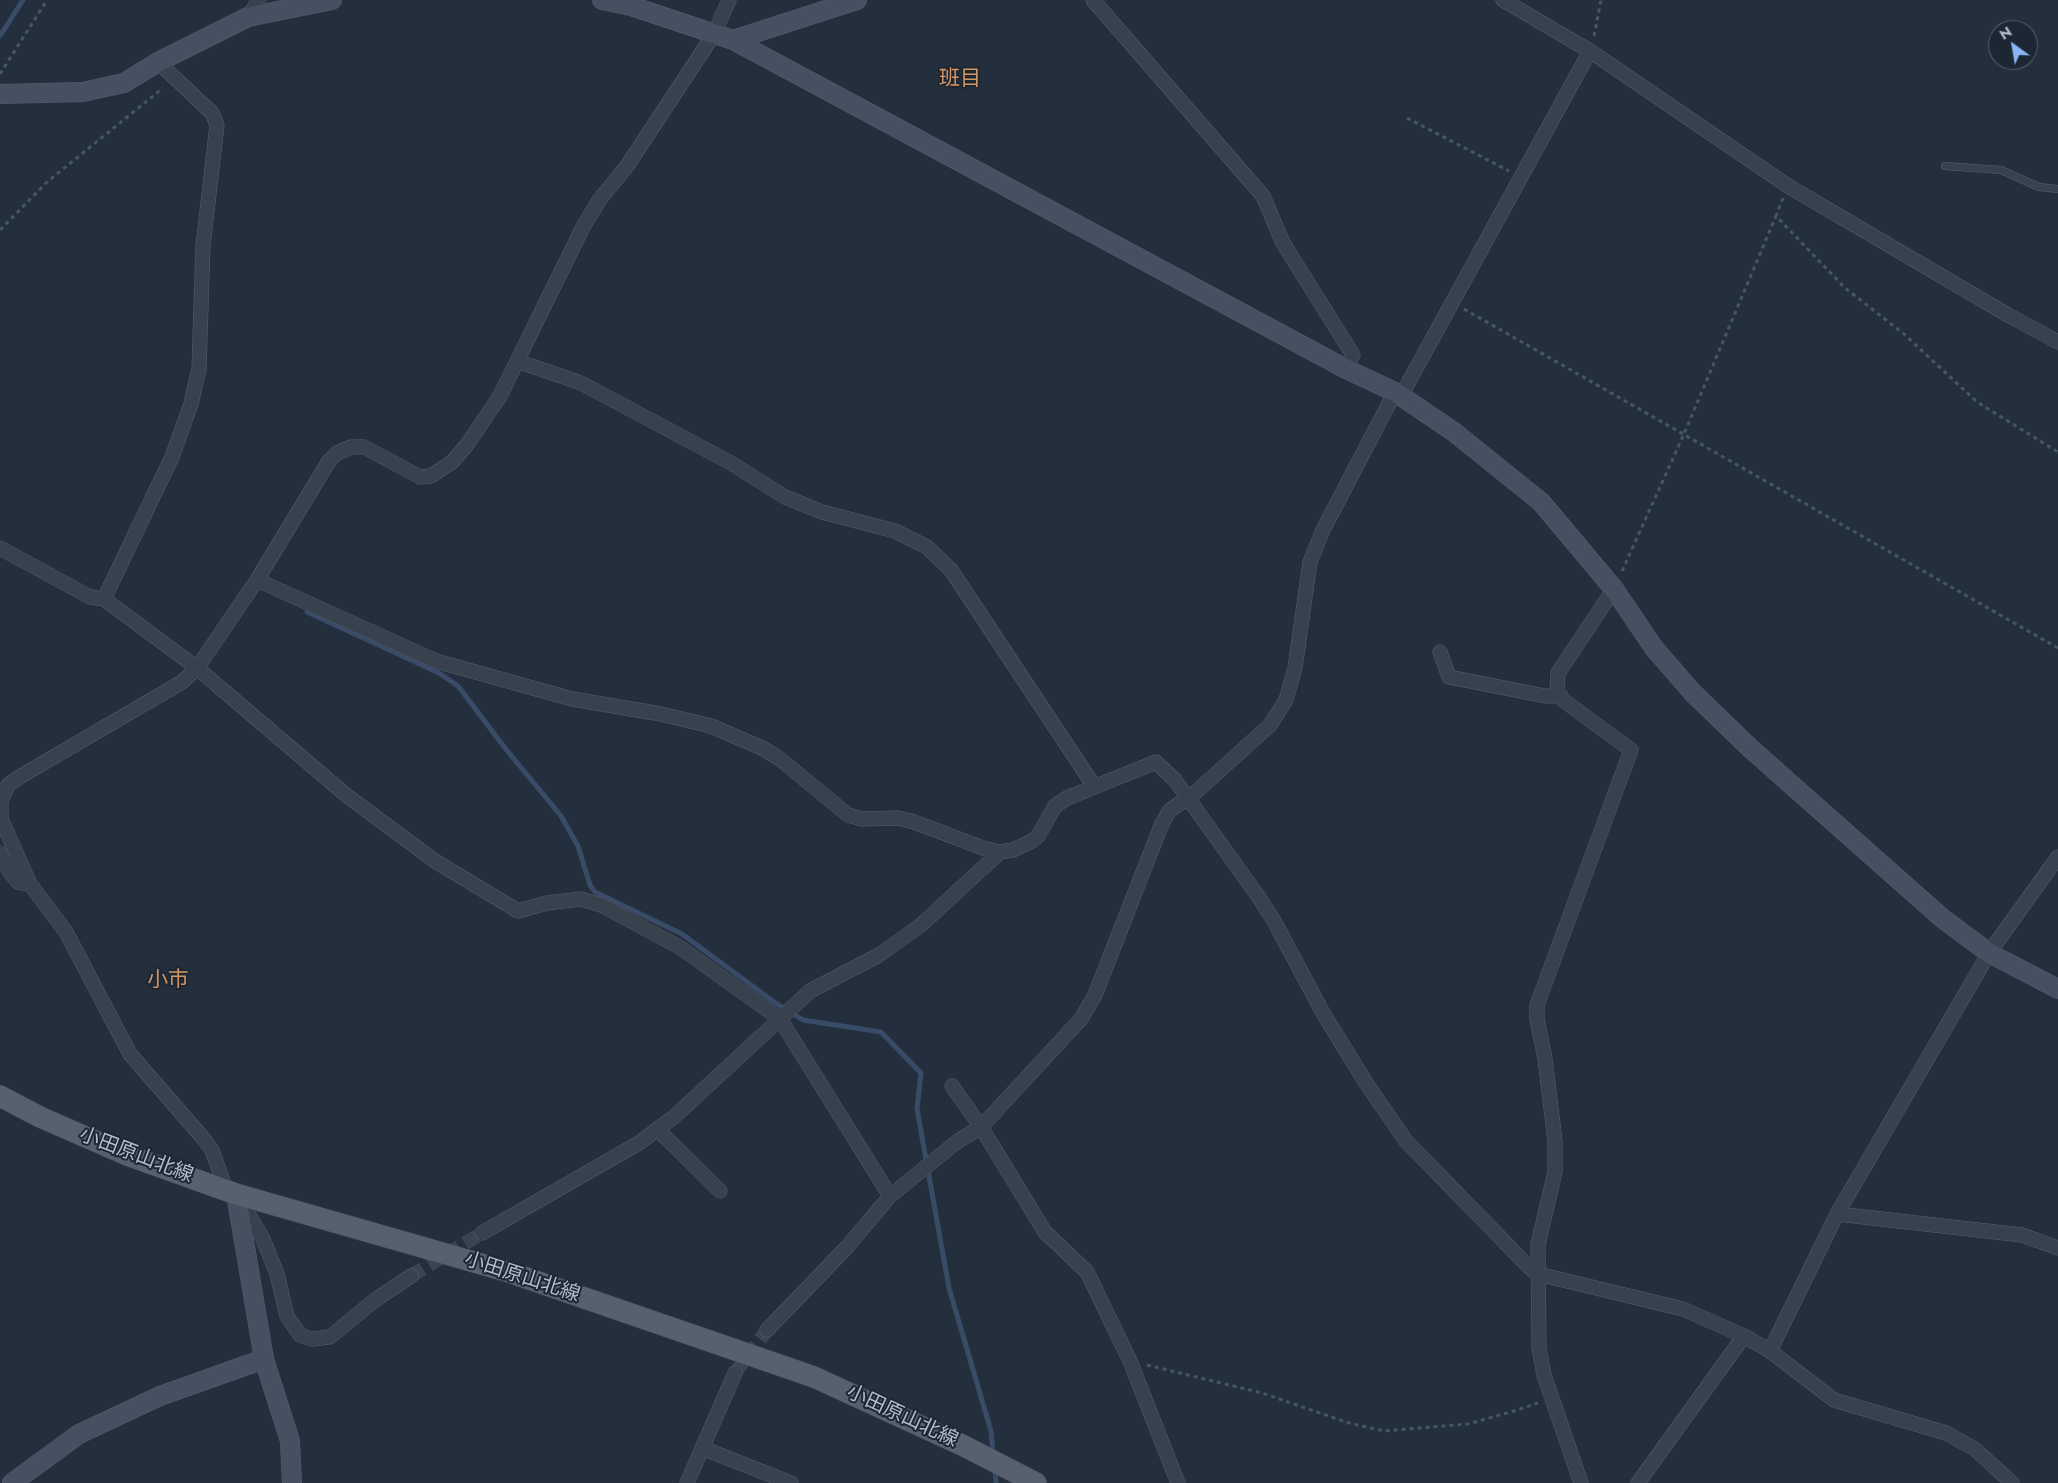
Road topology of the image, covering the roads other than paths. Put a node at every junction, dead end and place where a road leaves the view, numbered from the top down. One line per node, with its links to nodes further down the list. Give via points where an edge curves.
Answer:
1 (259, 0): 8 (street)
2 (332, 0): 8 (street)
3 (602, 0): 9 (street, via 631,6)
4 (729, 0): 9 (street)
5 (856, 0): 10 (street)
6 (1093, 0): 18 (street, via 1263,196 1284,243 1353,355)
7 (1503, 0): 11 (street)
8 (248, 17): 12 (street)
9 (714, 34): 10 (street); 17 (street, via 583,227)
10 (733, 40): 18 (street)
11 (1590, 51): 16 (street, via 1788,186); 19 (street, via 1453,303)
12 (158, 62): 13 (street, via 124,83 83,92); 23 (street, via 212,113 217,125 203,246 199,369 191,404 172,457)
13 (0, 94)
14 (1945, 166): 15 (lane, via 2001,170 2039,187)
15 (2058, 189)
16 (2058, 342)
17 (517, 361): 21 (street, via 500,396 471,439 442,471 420,477 364,447 352,447 338,453 329,462); 27 (street, via 581,383 731,463 785,497 822,512 896,531 927,547 952,570)
18 (1346, 369): 19 (street)
19 (1398, 394): 22 (street, via 1454,432 1541,502); 28 (street, via 1323,530 1310,562 1295,668 1286,700 1270,725)
20 (0, 548): 23 (street, via 90,597)
21 (256, 580): 25 (street); 29 (street, via 436,661 572,699 711,726 780,759 848,815 862,819 898,818)
22 (1614, 589): 26 (street, via 1558,673); 33 (street, via 1654,648 1707,707 1935,911)
23 (104, 599): 25 (street)
24 (1440, 652): 26 (street, via 1449,677 1545,696)
25 (197, 668): 32 (street, via 182,682 8,785 1,801 1,819); 35 (street, via 346,795 436,861 518,911 547,903 580,900 602,905 681,948)
26 (1561, 696): 46 (street, via 1631,750 1538,1006 1537,1020 1555,1141 1555,1172 1538,1244)
27 (1094, 786): 28 (street, via 1156,762); 29 (street, via 1055,806 1032,841)
28 (1188, 798): 38 (street, via 1169,811 1161,826 1095,995 1081,1019); 46 (street, via 1258,896 1347,1052 1406,1141)
29 (1000, 852): 35 (street, via 921,925 879,955 810,991)
30 (0, 853): 32 (street, via 18,882)
31 (2058, 857): 33 (street)
32 (30, 884): 41 (street, via 66,932 130,1054 212,1150)
33 (1989, 953): 34 (street); 43 (street)
34 (2058, 989)
35 (780, 1018): 39 (street); 42 (street)
36 (952, 1086): 38 (street)
37 (0, 1096): 41 (main road, 小田原山北線, via 127,1155)
38 (981, 1126): 42 (street); 59 (street, via 1045,1232 1087,1272 1130,1361)
39 (656, 1130): 40 (street); 44 (street)
40 (720, 1191)
41 (231, 1192): 47 (street, via 263,1239 277,1274 287,1316 300,1335 312,1339 330,1337); 51 (street); 58 (main road, 小田原山北線, via 509,1272 814,1377)
42 (890, 1196): 48 (street, via 847,1248)
43 (1837, 1214): 45 (street, via 2022,1235); 50 (street)
44 (482, 1233)
45 (2058, 1248)
46 (1538, 1274): 49 (street, via 1683,1309); 60 (street, via 1544,1375)
47 (411, 1276)
48 (767, 1330)
49 (1744, 1336): 50 (street); 61 (street)
50 (1770, 1351): 62 (street, via 1834,1400 1946,1433 1975,1449)
51 (264, 1359): 54 (street, via 160,1396 79,1434); 55 (street, via 290,1441)
52 (735, 1373): 53 (street)
53 (702, 1448): 56 (street); 57 (street)
54 (12, 1483)
55 (292, 1483)
56 (686, 1483)
57 (791, 1483)
58 (1036, 1483)
59 (1178, 1483)
60 (1581, 1483)
61 (1638, 1483)
62 (2012, 1483)

